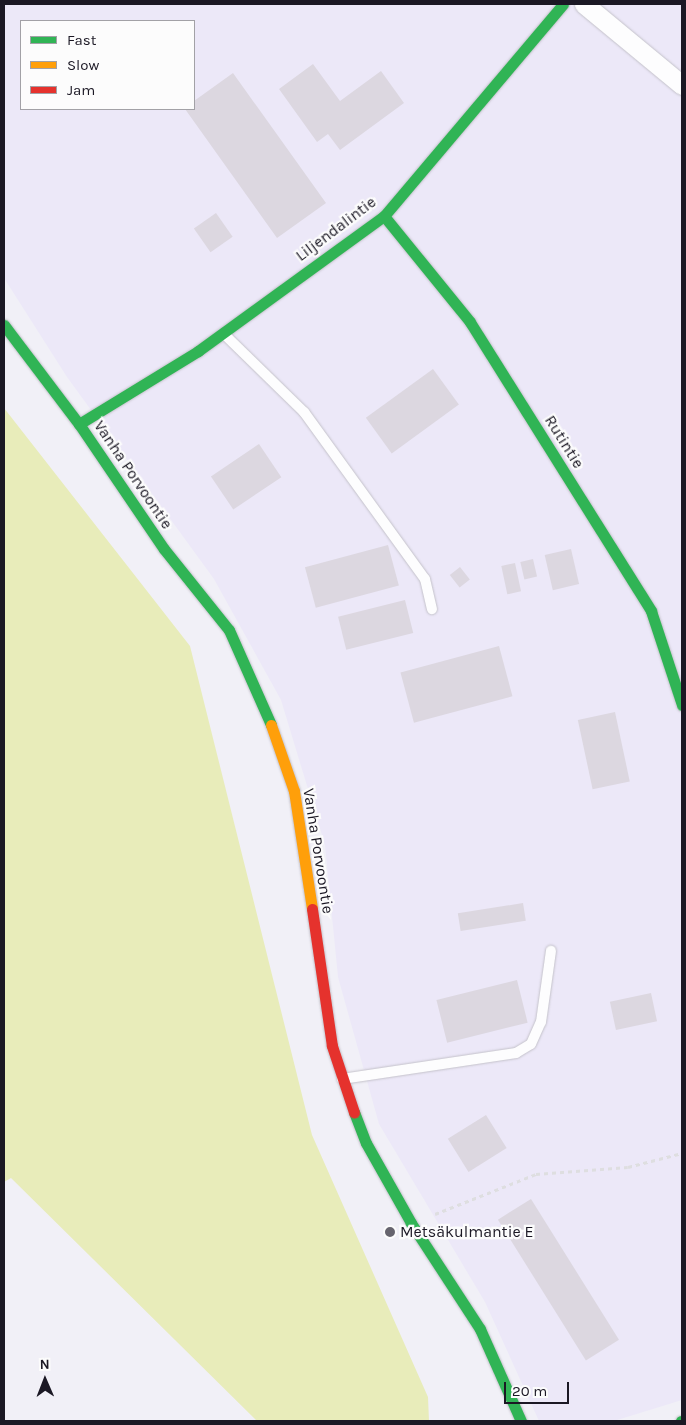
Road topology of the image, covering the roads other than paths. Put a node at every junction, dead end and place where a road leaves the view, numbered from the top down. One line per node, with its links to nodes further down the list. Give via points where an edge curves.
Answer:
1 (563, 4): 4 (main road, Liljendalintie)
2 (584, 4): 3 (street)
3 (682, 85)
4 (384, 216): 6 (main road, Liljendalintie); 9 (main road, Rutintie, via 470,322 651,611)
5 (4, 325): 7 (main road, Vanha Porvoontie)
6 (223, 333): 7 (main road, Liljendalintie); 8 (lane, via 304,412 425,579)
7 (79, 424): 11 (main road, Vanha Porvoontie, via 164,549 229,630 266,712 294,791 332,1046)
8 (432, 609)
9 (682, 705)
10 (551, 950): 11 (lane, via 541,1022 531,1044 516,1053)
11 (341, 1079): 12 (main road, Vanha Porvoontie, via 366,1143 411,1224 480,1329)
12 (520, 1421)

